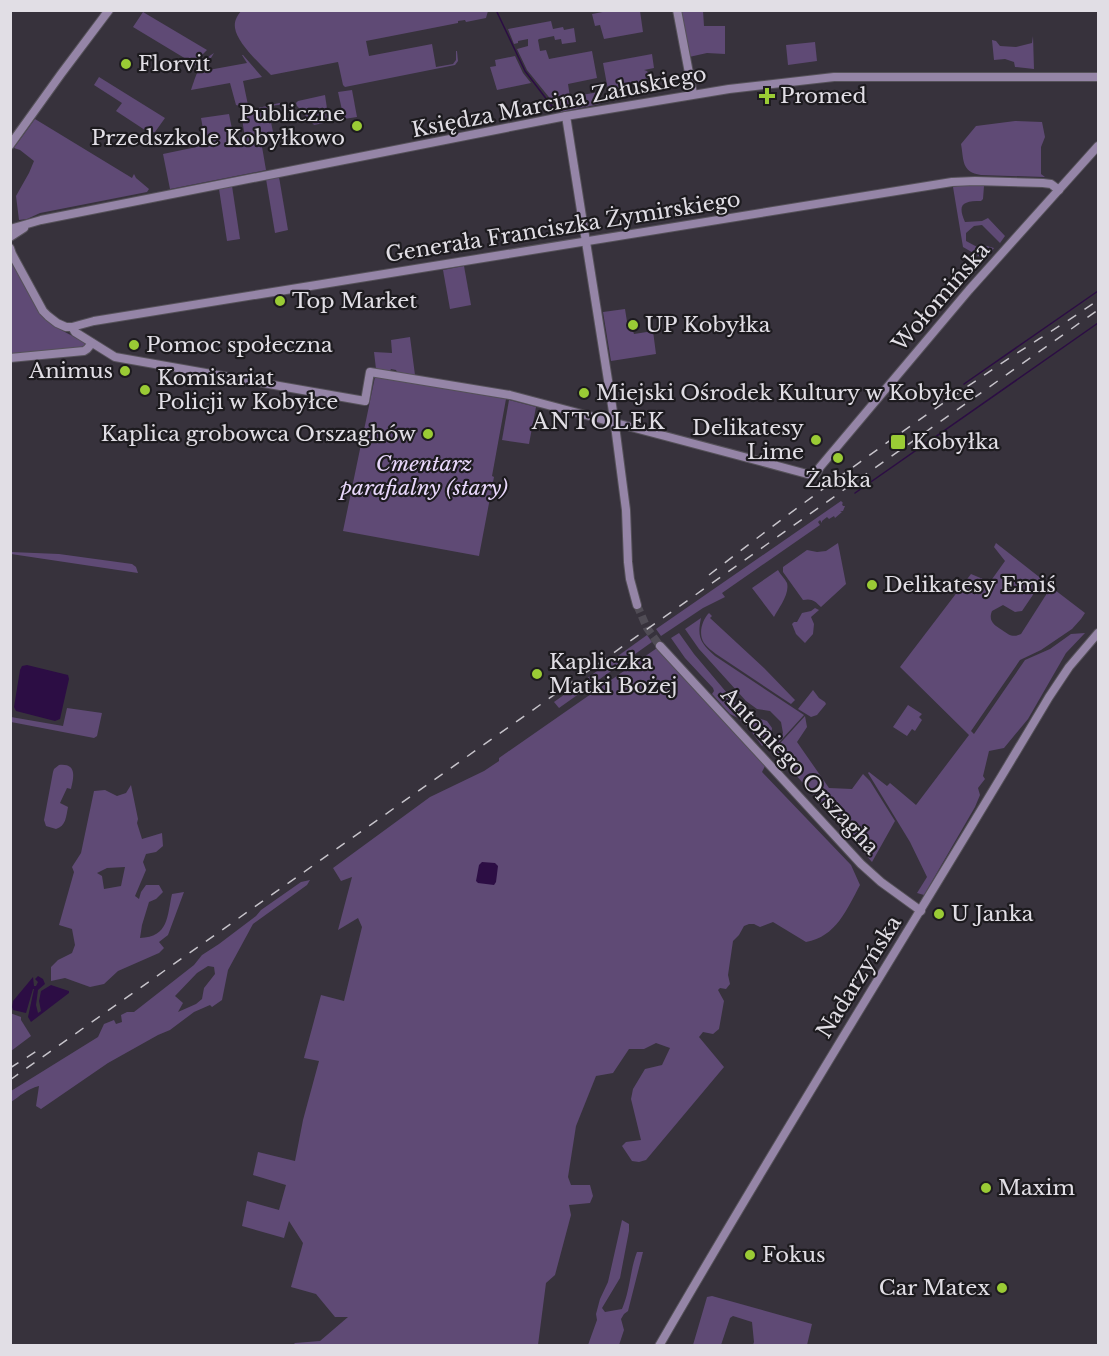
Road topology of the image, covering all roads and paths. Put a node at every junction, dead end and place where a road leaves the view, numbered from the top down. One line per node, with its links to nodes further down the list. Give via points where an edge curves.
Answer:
1 (109, 10): 6 (street)
2 (677, 10): 4 (street)
3 (1098, 77): 4 (street, Księdza Marcina Załuskiego, via 834,77)
4 (693, 94): 5 (street, Księdza Marcina Załuskiego)
5 (566, 116): 9 (street, Księdza Marcina Załuskiego); 12 (street)
6 (10, 145)
7 (1098, 146): 8 (street, Wołomińska)
8 (1059, 190): 12 (street, Generała Franciszka Żymirskiego, via 1043,183 952,182); 17 (street, Wołomińska, via 969,290 814,475)
9 (33, 222): 10 (street, Księdza Marcina Załuskiego); 11 (street, Księdza Marcina Załuskiego)
10 (10, 229)
11 (10, 237)
12 (586, 242): 14 (street, Generała Franciszka Żymirskiego); 17 (street)
13 (11, 251): 14 (street, via 43,311)
14 (72, 327): 15 (street)
15 (92, 343): 16 (street, via 84,351); 17 (street, via 115,357 365,401 370,372 510,395)
16 (10, 358)
17 (615, 423): 18 (street, via 630,579)
18 (637, 605)
19 (1098, 633): 21 (street, Nadarzyńska, via 1068,667)
20 (660, 646): 21 (street, Antoniego Orszagha, via 861,864)
21 (921, 911): 22 (street, Nadarzyńska, via 747,1194)
22 (659, 1346)

